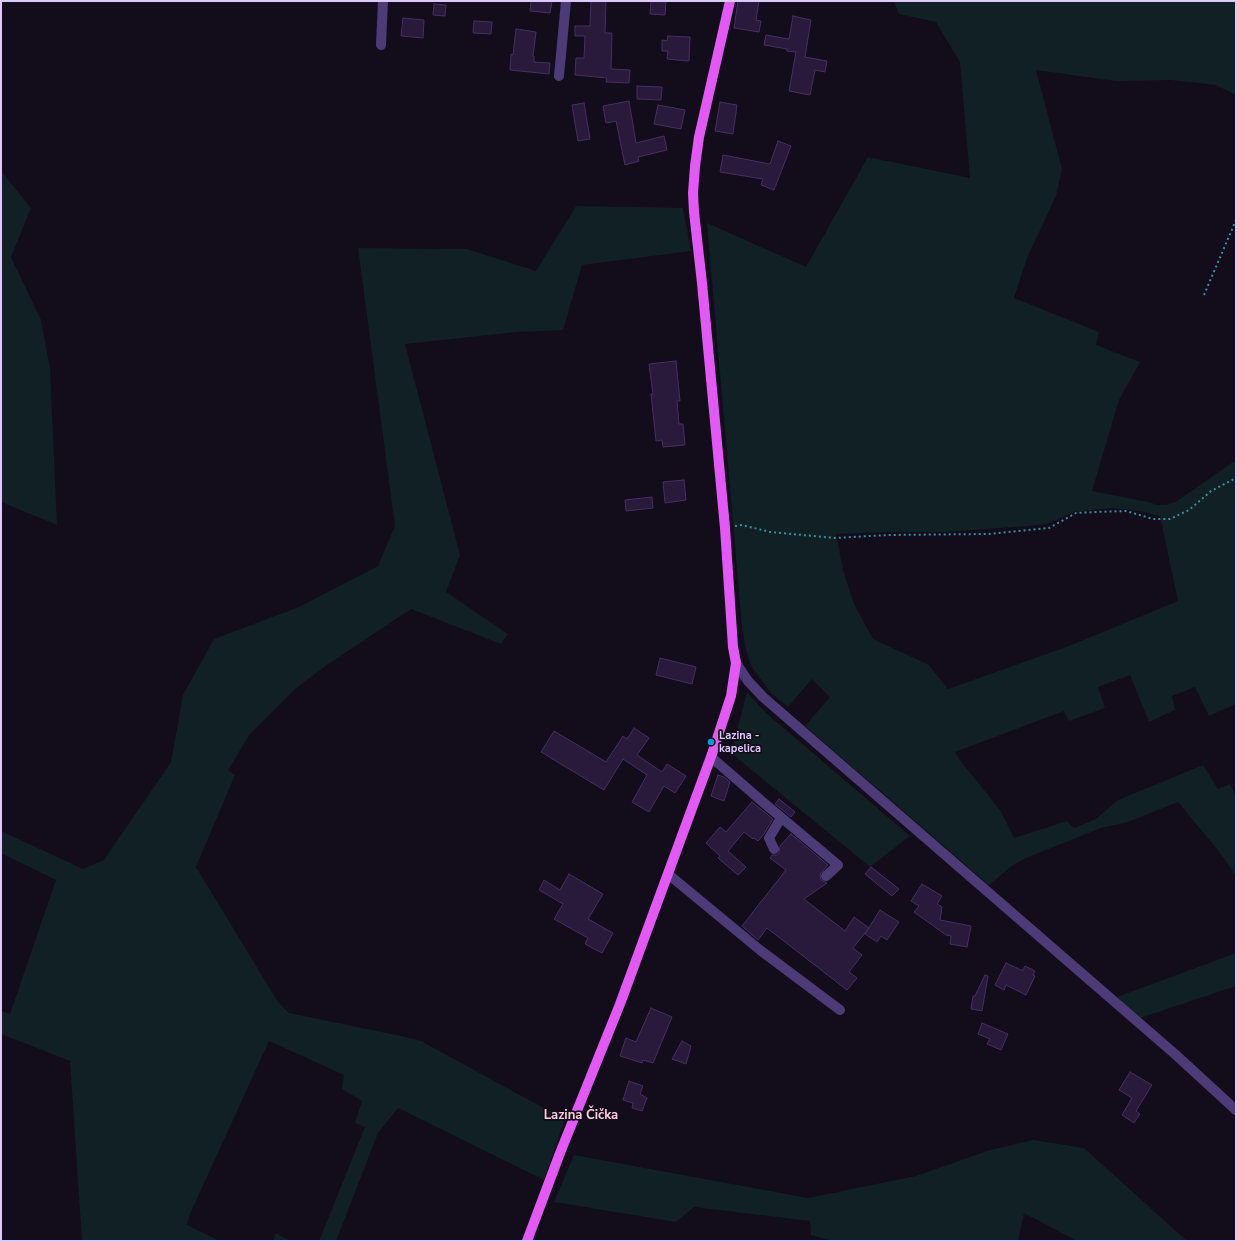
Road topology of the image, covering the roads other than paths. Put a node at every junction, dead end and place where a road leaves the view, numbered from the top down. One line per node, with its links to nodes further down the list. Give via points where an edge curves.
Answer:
1 (383, 1): 4 (street)
2 (566, 1): 5 (street)
3 (730, 1): 6 (main road, via 699,137 693,192)
4 (381, 45)
5 (559, 76)
6 (736, 663): 7 (main road, via 731,696); 13 (street, via 763,697)
7 (711, 757): 8 (street); 10 (main road)
8 (781, 818): 9 (street, via 769,838); 11 (street, via 838,865)
9 (774, 849)
10 (668, 874): 12 (street, via 760,950); 14 (main road)
11 (826, 876)
12 (840, 1010)
13 (1236, 1110)
14 (527, 1241)

